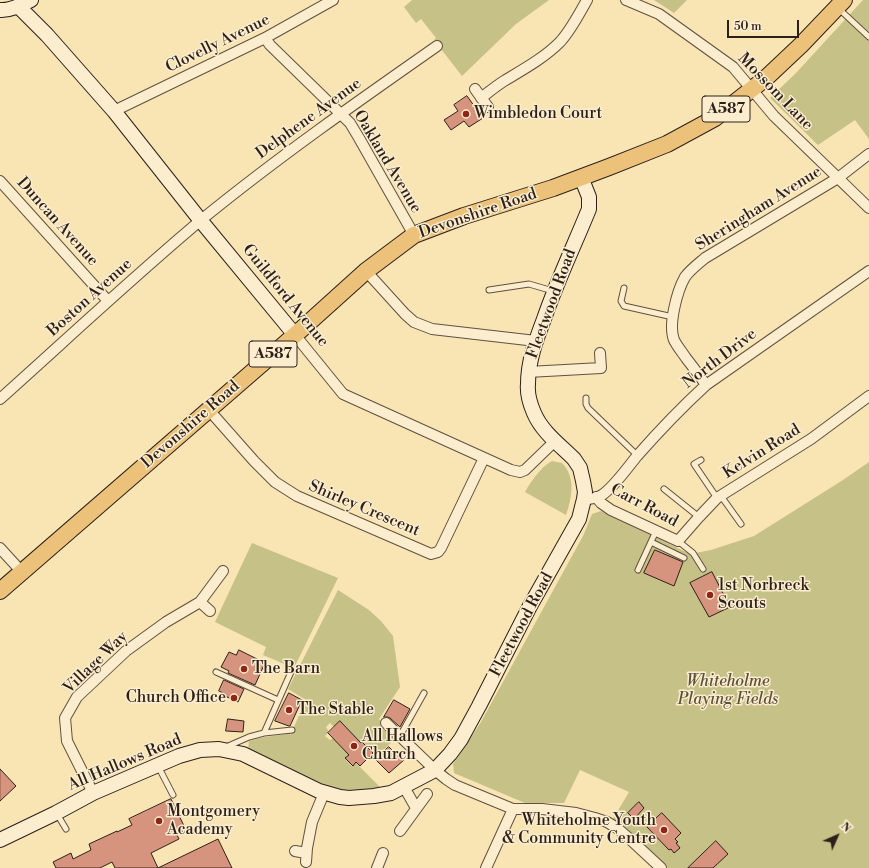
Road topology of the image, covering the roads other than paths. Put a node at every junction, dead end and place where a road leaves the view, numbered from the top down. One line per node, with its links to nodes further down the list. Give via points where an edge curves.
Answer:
1 (333, 0): 7 (street, Clovelly Avenue)
2 (587, 0): 11 (street, via 561,41)
3 (626, 0): 10 (street, Mossom Lane, via 659,14 705,46 733,67)
4 (841, 4): 6 (lane); 10 (main road, A587, via 801,45)
5 (14, 6): 13 (street, Guildford Avenue, via 47,35)
6 (869, 37)
7 (265, 38): 13 (street, Clovelly Avenue); 14 (street, Oakland Avenue)
8 (437, 46): 14 (street, Delphene Avenue)
9 (475, 88): 11 (street)
10 (751, 90): 16 (main road, A587, via 715,118 667,144); 17 (street, Mossom Lane)
11 (481, 98): 12 (street)
12 (488, 107)
13 (114, 111): 20 (street, Guildford Avenue)
14 (341, 114): 20 (street, Delphene Avenue, via 256,176); 21 (street, Oakland Avenue, via 350,123)
15 (869, 154): 17 (street, Sheringham Avenue)
16 (581, 177): 21 (main road, Devonshire Road / A587); 26 (street, Fleetwood Road, via 589,197 589,209)
17 (838, 178): 19 (street, Mossom Lane); 28 (street, Sheringham Avenue, via 705,258 685,278 677,295)
18 (0, 181): 27 (street, Duncan Avenue)
19 (869, 208)
20 (201, 221): 27 (street, Boston Avenue); 29 (street, Guildford Avenue)
21 (414, 235): 22 (main road, Devonshire Road / A587)
22 (366, 271): 29 (main road, Devonshire Road / A587); 30 (street, via 405,314 414,322 432,330)
23 (869, 271): 33 (street, North Drive)
24 (624, 288): 28 (lane, via 621,301 624,306)
25 (489, 290): 26 (lane, via 529,284)
26 (554, 291): 30 (street, Fleetwood Road)
27 (108, 302): 36 (street, Boston Avenue)
28 (673, 317): 33 (street, Sheringham Avenue, via 674,339)
29 (295, 335): 37 (main road, Devonshire Road / A587); 40 (street, Guildford Avenue, via 343,394)
30 (536, 341): 32 (street, Fleetwood Road)
31 (600, 354): 32 (street, via 602,374)
32 (528, 372): 38 (street, Fleetwood Road, via 528,393 534,414 538,423)
33 (706, 385): 39 (street, North Drive)
34 (869, 396): 43 (street, Kelvin Road, via 810,440)
35 (586, 398): 39 (lane, via 588,408)
36 (0, 399)
37 (209, 410): 40 (street, Shirley Crescent, via 275,482 297,496 431,554 441,548); 55 (main road, Devonshire Road / A587)
38 (555, 441): 40 (street, Guildford Avenue, via 520,472); 44 (street, Fleetwood Road, via 578,464 585,492)
39 (638, 456): 44 (street, North Drive, via 601,496)
40 (484, 458)
41 (701, 460): 43 (lane, via 694,464)
42 (664, 489): 45 (lane)
43 (719, 497): 45 (street, Kelvin Road); 46 (lane)
44 (590, 498): 47 (street, Carr Road); 69 (street, Fleetwood Road, via 461,739)
45 (699, 517): 48 (street, Kelvin Road)
46 (741, 524)
47 (656, 532): 48 (street, Carr Road); 49 (lane)
48 (678, 541): 52 (lane, via 693,553)
49 (651, 542): 51 (lane); 54 (lane)
50 (0, 548): 55 (street)
51 (684, 558)
52 (703, 569)
53 (223, 570): 57 (street, Village Way)
54 (638, 570)
55 (21, 571): 56 (main road, Devonshire Road / A587)
56 (0, 591)
57 (200, 602): 58 (street); 71 (street, Village Way, via 166,622 126,651 77,697 65,718 67,741)
58 (210, 611)
59 (216, 672): 62 (lane)
60 (291, 672): 62 (lane)
61 (424, 693): 66 (lane)
62 (278, 700): 65 (lane)
63 (386, 723): 66 (street)
64 (292, 730): 65 (lane)
65 (264, 733): 67 (lane)
66 (400, 736): 69 (street)
67 (219, 749): 68 (street, All Hallows Road, via 200,750); 72 (street, All Hallows Road, via 243,754)
68 (158, 765): 71 (street, All Hallows Road); 74 (lane)
69 (435, 770): 70 (street, All Hallows Road); 76 (street, via 455,784)
70 (404, 786): 72 (street, All Hallows Road, via 391,793 374,796 349,798); 75 (street)
71 (93, 793): 77 (street, All Hallows Road)
72 (324, 793): 81 (street, via 312,822 306,858)
73 (427, 794): 75 (street)
74 (172, 795)
75 (416, 808): 79 (street)
76 (513, 809): 82 (street); 83 (street, via 576,813 607,822)
77 (56, 813): 78 (lane); 80 (street, All Hallows Road)
78 (66, 829)
79 (400, 831)
80 (0, 840)
81 (295, 851)
82 (486, 868)
83 (661, 868)

